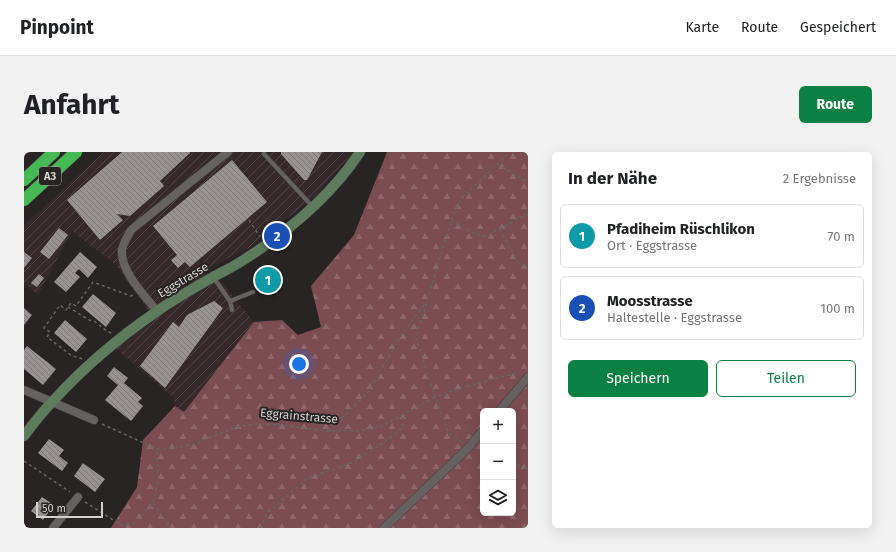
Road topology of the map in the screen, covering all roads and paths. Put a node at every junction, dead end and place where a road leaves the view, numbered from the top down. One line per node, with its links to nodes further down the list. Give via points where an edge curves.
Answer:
1 (54, 152): 8 (highway, A3)
2 (76, 152): 10 (highway, A3)
3 (228, 152): 19 (street, via 132,230 122,249 122,259)
4 (264, 152): 11 (lane)
5 (360, 152): 11 (main road, Eggstrasse)
6 (509, 152): 7 (path)
7 (497, 164): 9 (path); 14 (path, via 460,199)
8 (24, 180)
9 (528, 183)
10 (24, 200)
11 (313, 207): 16 (main road, Eggstrasse)
12 (528, 214): 15 (path)
13 (249, 220): 16 (path)
14 (450, 221): 15 (path, via 483,237); 22 (path)
15 (500, 229): 17 (path, via 518,261)
16 (265, 245): 18 (main road, Eggstrasse)
17 (528, 269)
18 (213, 277): 21 (lane); 25 (main road, Eggstrasse)
19 (140, 290): 23 (path, via 131,296 93,282 76,306 71,303); 25 (street)
20 (253, 292): 21 (lane)
21 (230, 302): 24 (lane)
22 (427, 302): 31 (path, via 416,338); 36 (path, via 401,335 369,391)
23 (68, 307): 26 (path); 27 (path, via 66,310 60,305 44,328 50,332 47,337 72,356)
24 (232, 310)
25 (157, 312): 32 (main road, Eggstrasse, via 110,346)
26 (114, 334)
27 (84, 360)
28 (521, 371): 31 (path, Eggrainstrasse)
29 (528, 377): 33 (street)
30 (24, 390): 32 (street)
31 (435, 396): 34 (path, Eggrainstrasse); 39 (path, via 449,433)
32 (52, 402): 35 (street); 38 (main road, Eggstrasse)
33 (502, 408)
34 (404, 414): 36 (path, Eggrainstrasse, via 382,426 360,431); 48 (path, via 402,428 354,462 308,478 266,513)
35 (94, 420): 40 (path, Eggrainstrasse)
36 (329, 431): 40 (path, Eggrainstrasse, via 254,424 236,427 192,445)
37 (480, 434): 39 (street)
38 (24, 436)
39 (469, 447): 49 (street)
40 (157, 449): 45 (path, via 158,484)
41 (24, 461): 44 (path)
42 (516, 464): 43 (path)
43 (528, 469)
44 (78, 497): 45 (path, via 121,525 134,523); 46 (street)
45 (153, 503): 47 (path)
46 (52, 528)
47 (171, 528)
48 (260, 528)
49 (384, 528)

